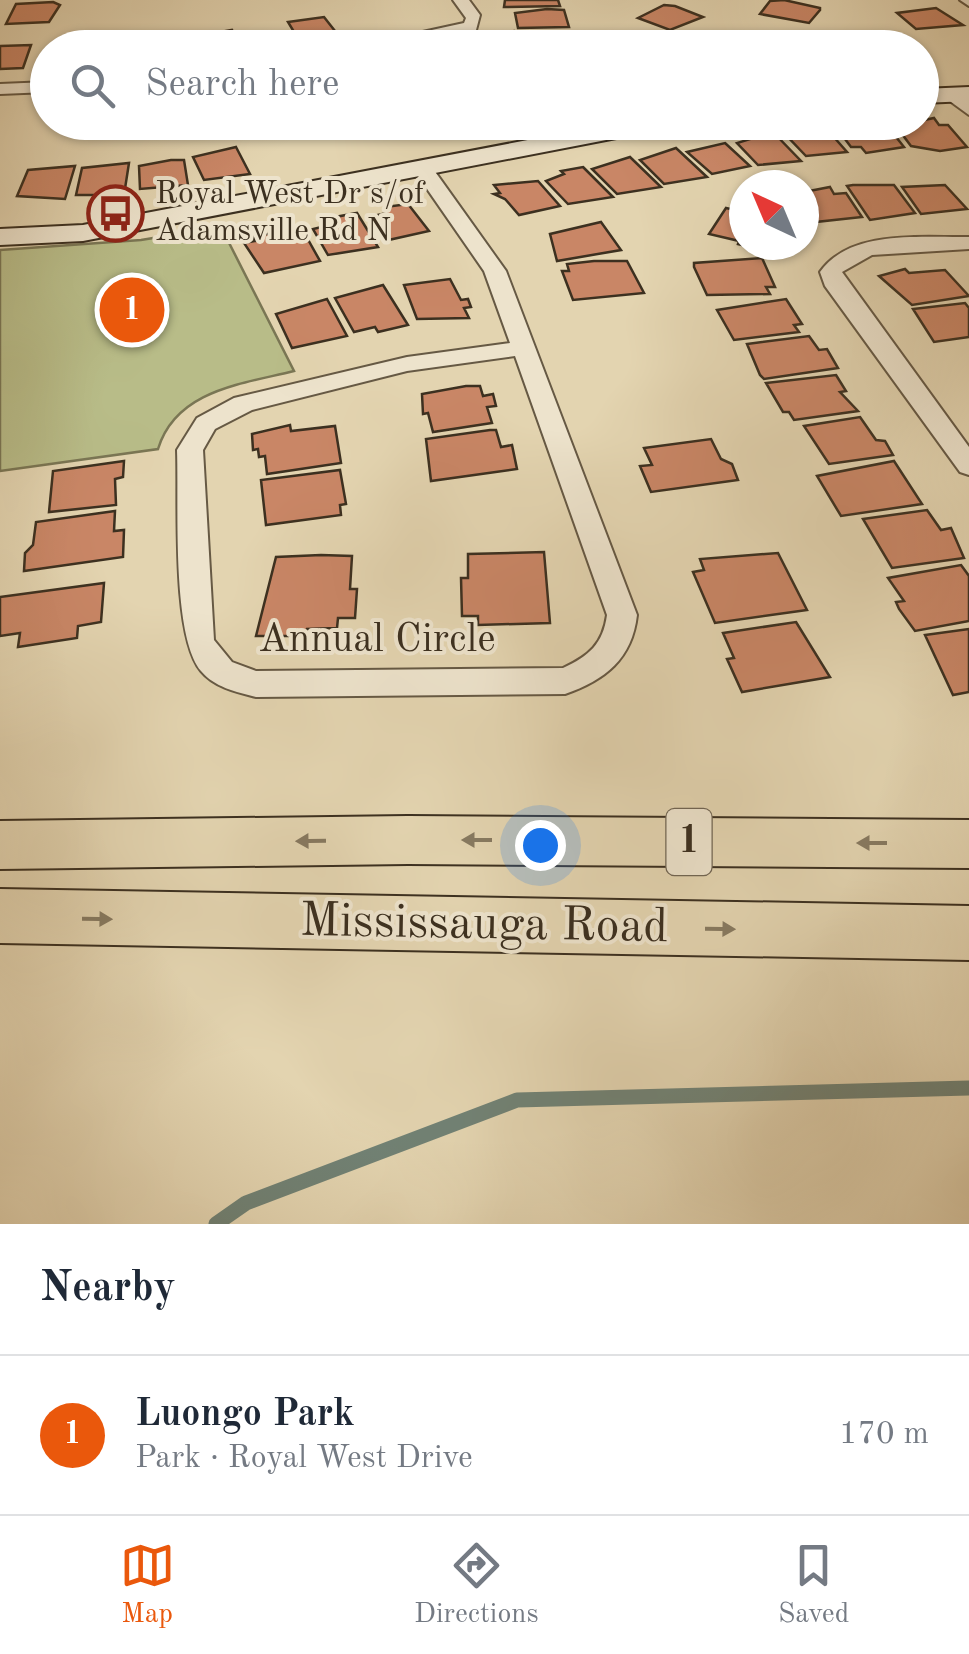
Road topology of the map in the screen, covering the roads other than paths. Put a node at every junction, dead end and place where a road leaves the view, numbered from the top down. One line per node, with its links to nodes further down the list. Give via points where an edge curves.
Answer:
1 (461, 0): 2 (street, via 474,18 470,27)
2 (454, 30)
3 (30, 88): 4 (street)
4 (0, 89)
5 (939, 98): 6 (street)
6 (964, 100)
7 (574, 140): 8 (street)
8 (424, 170): 10 (street); 13 (street, Annual Circle, via 488,258)
9 (0, 225): 10 (street)
10 (99, 226): 11 (street, via 83,233)
11 (0, 238)
12 (969, 243): 14 (street, via 862,250 840,258 831,272)
13 (524, 348): 13 (street, Annual Circle, via 622,615 616,646 604,661 565,681 256,684 213,666 199,640 190,450 202,426 253,401 407,364)
14 (969, 466)
15 (969, 844): 16 (main road, Mississauga Road / 1, one-way to 16)
16 (0, 845)
17 (0, 916): 18 (main road, Mississauga Road / 1, one-way to 18)
18 (969, 933)

